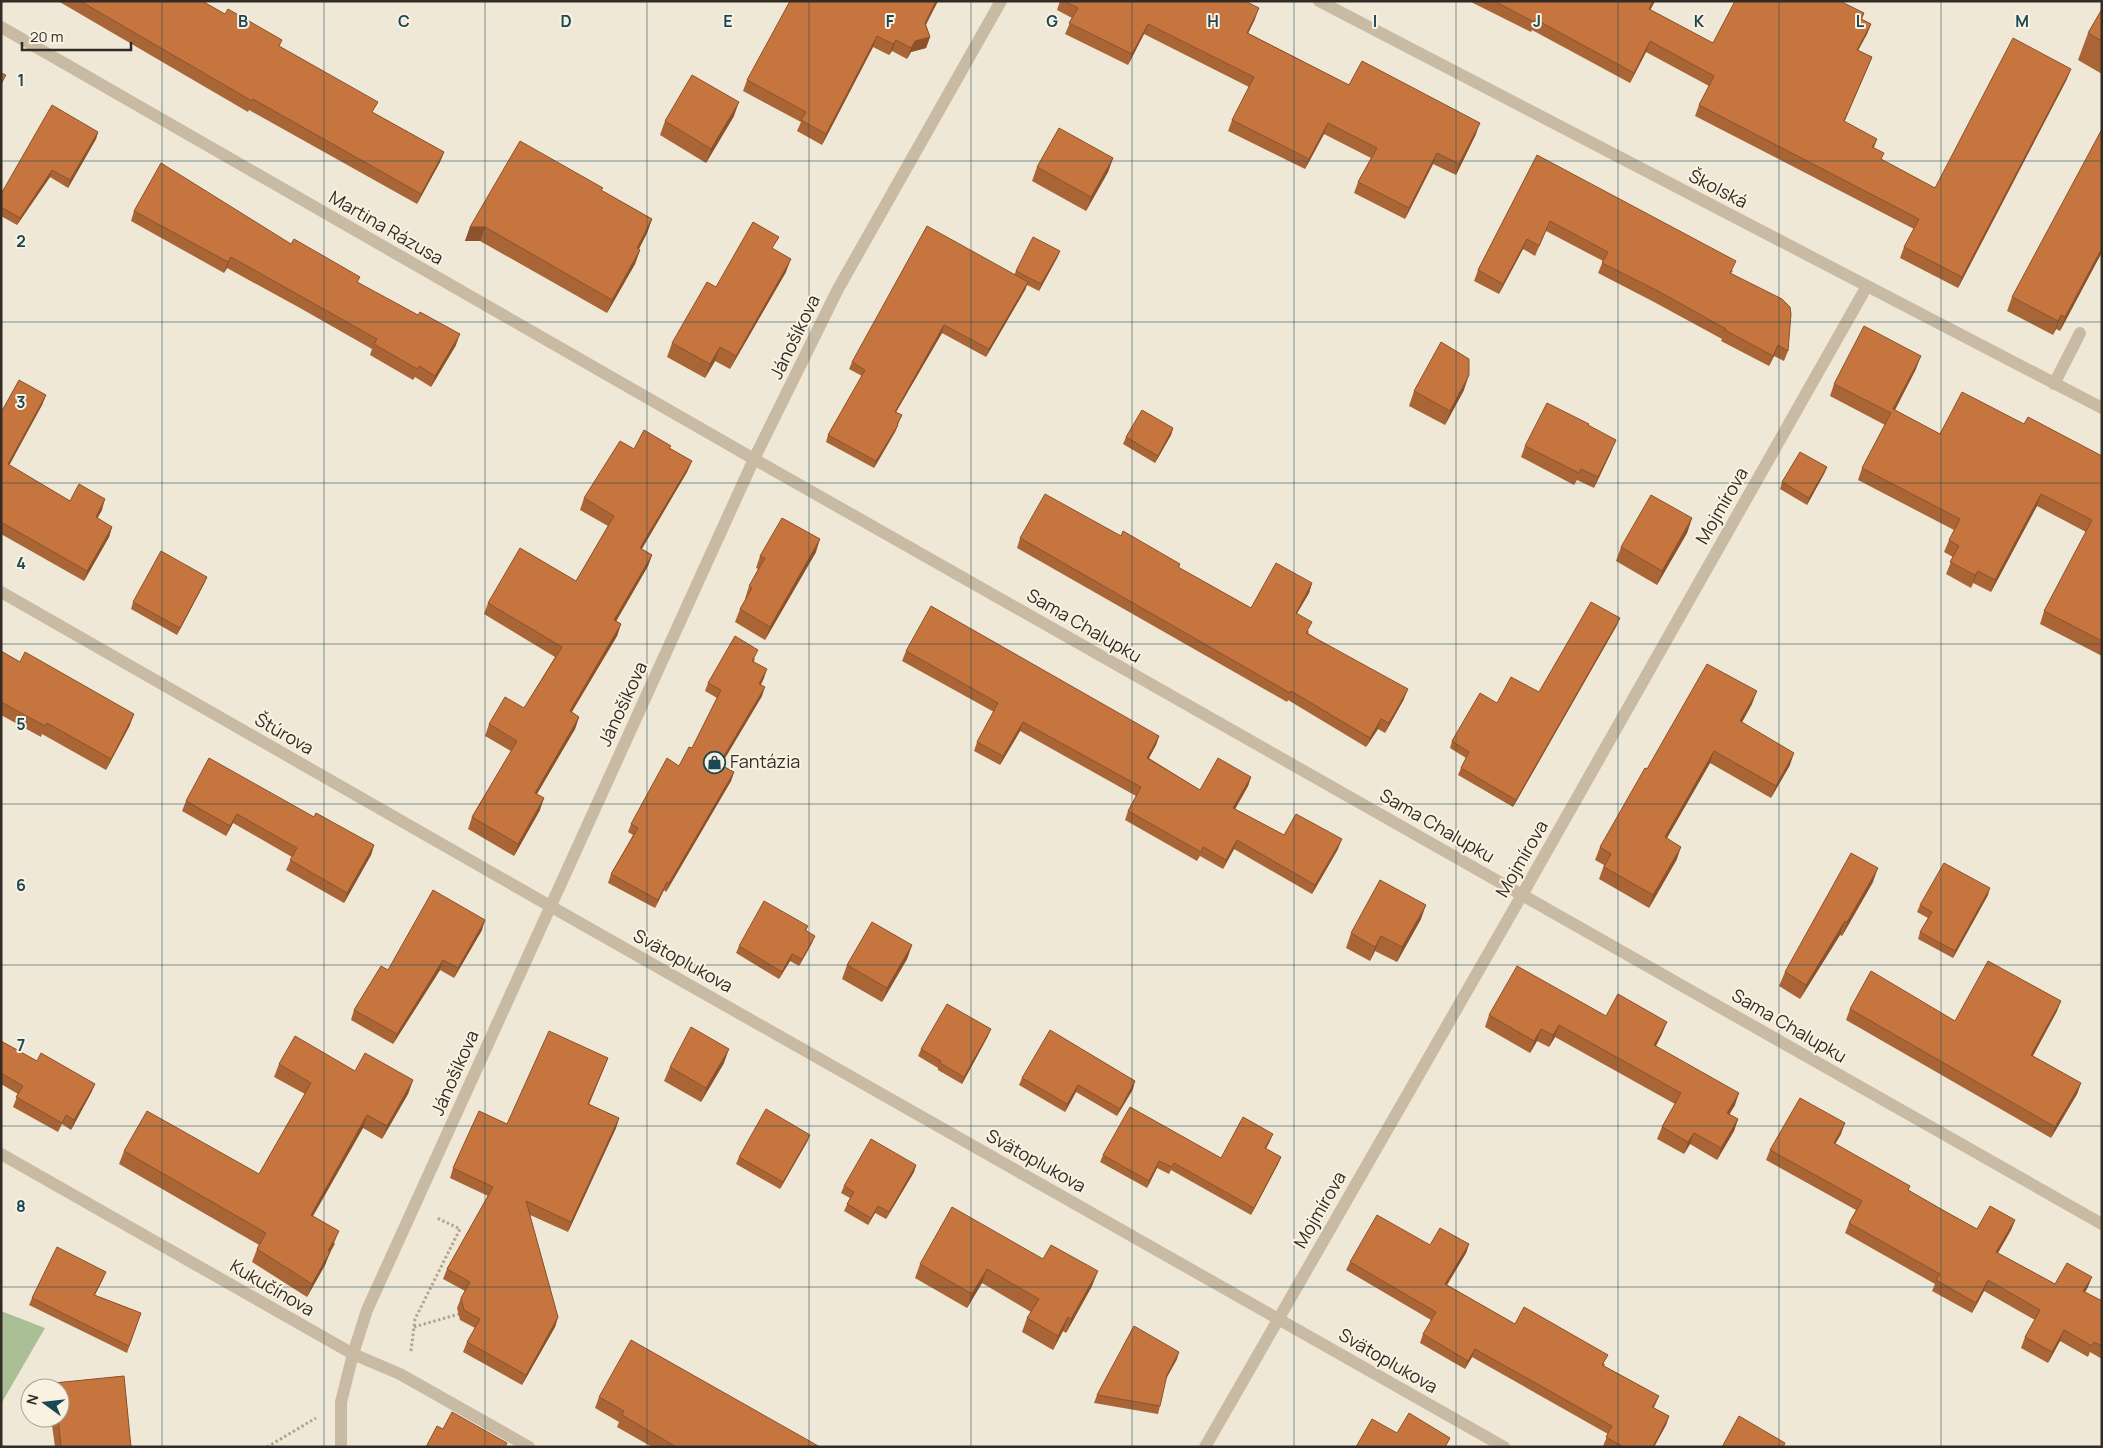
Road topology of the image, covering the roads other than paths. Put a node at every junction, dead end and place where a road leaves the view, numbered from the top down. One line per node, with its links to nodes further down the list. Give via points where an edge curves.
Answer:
1 (1001, 1): 8 (street, Jánošíkova, via 838,289)
2 (1319, 1): 4 (street, Školská)
3 (1, 27): 8 (street, Martina Rázusa)
4 (1867, 286): 6 (street, Školská); 10 (street, Mojmírova)
5 (2080, 333): 6 (street)
6 (2054, 384): 7 (street, Školská)
7 (2102, 408)
8 (754, 459): 10 (street, Sama Chalupku); 11 (street, Jánošíkova)
9 (1, 592): 11 (street, Štúrova)
10 (1522, 895): 13 (street, Sama Chalupku); 14 (street, Mojmírova)
11 (550, 906): 14 (street, Svätoplukova); 15 (street, Jánošíkova, via 367,1310)
12 (1, 1154): 15 (street, Kukučínova)
13 (2102, 1224)
14 (1278, 1318): 18 (street, Mojmírova); 19 (street, Svätoplukova)
15 (353, 1354): 16 (street, Jánošíkova, via 341,1402); 17 (street, Kukučínova, via 400,1374)
16 (341, 1447)
17 (529, 1447)
18 (1205, 1447)
19 (1504, 1447)

